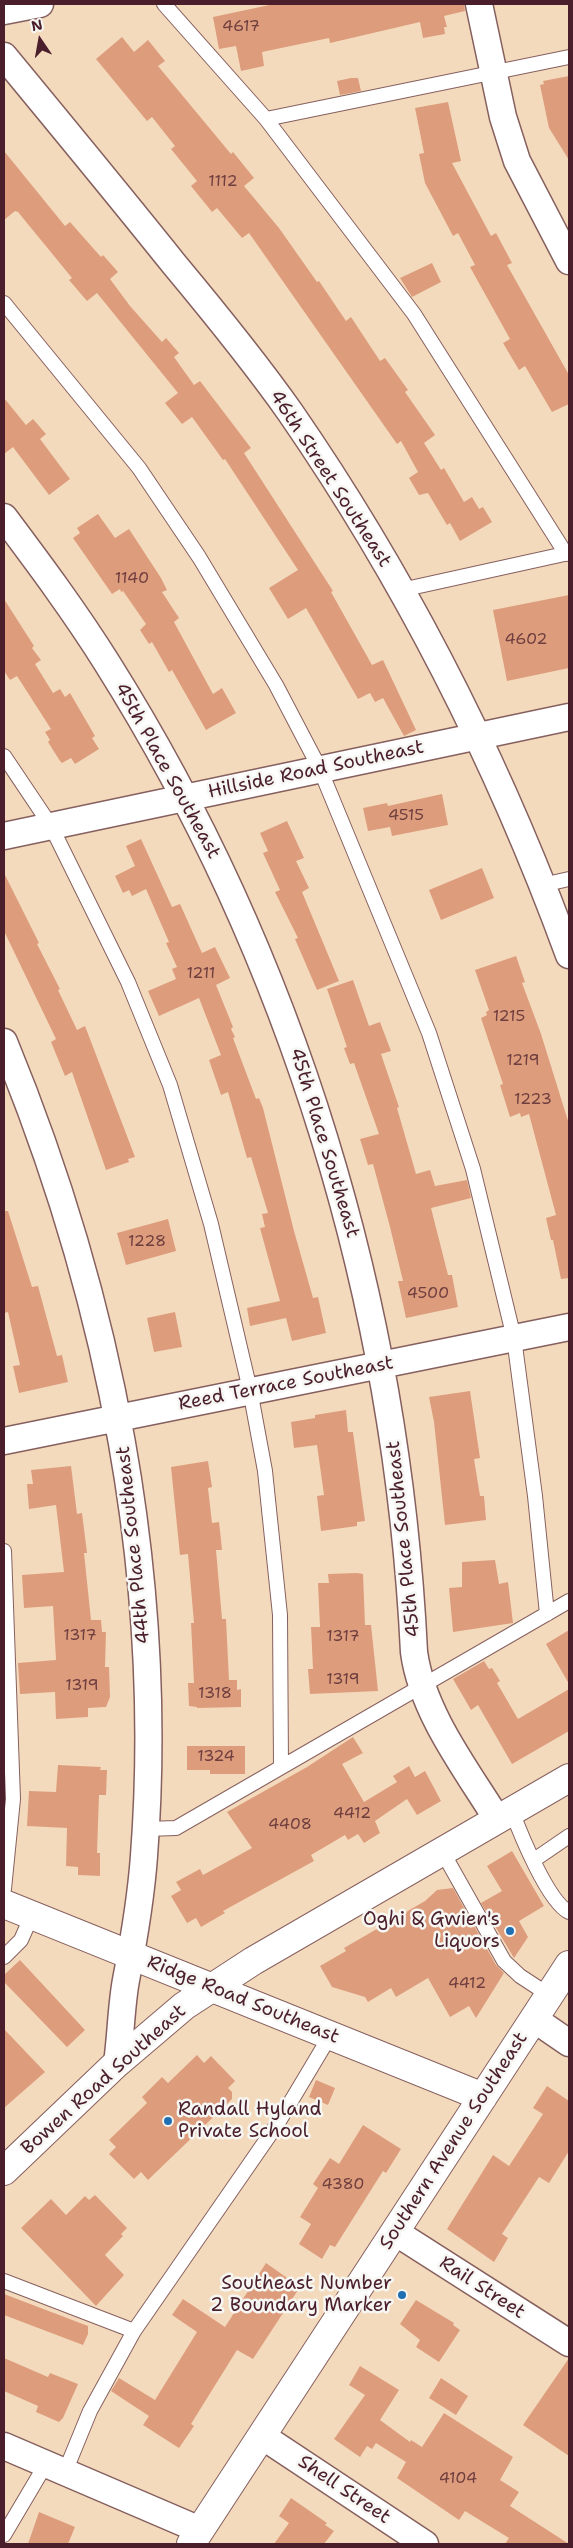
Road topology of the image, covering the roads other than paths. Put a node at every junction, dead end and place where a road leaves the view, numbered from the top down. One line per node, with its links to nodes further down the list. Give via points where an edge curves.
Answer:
1 (40, 4): 4 (street)
2 (164, 4): 8 (lane)
3 (479, 4): 7 (street)
4 (4, 11)
5 (4, 56): 13 (street, 46th Street Southeast, via 265,378 339,486)
6 (569, 57): 7 (lane)
7 (494, 72): 8 (lane); 9 (street, via 503,117 517,161)
8 (266, 118): 12 (lane, via 414,314)
9 (569, 261)
10 (4, 303): 17 (lane, via 139,468 199,557 276,684)
11 (4, 517): 18 (street, 45th Place Southeast, via 106,661)
12 (568, 554): 13 (lane)
13 (400, 590): 15 (street, 46th Street Southeast)
14 (569, 716): 15 (street, Hillside Road Southeast)
15 (477, 736): 17 (street, Hillside Road Southeast); 22 (street, 46th Street Southeast)
16 (4, 756): 19 (lane)
17 (320, 769): 18 (street, Hillside Road Southeast); 26 (lane, via 429,1033 473,1169)
18 (184, 798): 19 (street, Hillside Road Southeast); 27 (street, 45th Place Southeast, via 236,902 299,1060 346,1210)
19 (50, 826): 20 (street, Hillside Road Southeast); 28 (lane, via 128,982 170,1085 211,1224)
20 (4, 836)
21 (569, 879): 22 (lane)
22 (542, 885): 23 (street, 46th Street Southeast)
23 (569, 955)
24 (4, 1042): 29 (street, 44th Place Southeast, via 40,1132 71,1226 98,1324)
25 (569, 1327): 26 (street, Reed Terrace Southeast)
26 (514, 1338): 27 (street, Reed Terrace Southeast); 33 (lane)
27 (382, 1365): 28 (street, Reed Terrace Southeast); 34 (street, 45th Place Southeast, via 401,1484 414,1652)
28 (250, 1390): 29 (street, Reed Terrace Southeast); 35 (lane, via 265,1471 280,1615)
29 (118, 1418): 30 (street, Reed Terrace Southeast); 38 (street, 44th Place Southeast, via 135,1526 142,1604 147,1687)
30 (4, 1441)
31 (4, 1551): 42 (lane, via 13,1799)
32 (569, 1601): 33 (lane)
33 (547, 1614): 34 (lane)
34 (422, 1686): 35 (lane); 37 (street, 45th Place Southeast, via 431,1708)
35 (281, 1767): 38 (lane, via 176,1828)
36 (567, 1785): 37 (main road, Bowen Road Southeast)
37 (504, 1815): 40 (main road, Bowen Road Southeast); 41 (lane, via 521,1835)
38 (146, 1830): 46 (street, 44th Place Southeast, via 141,1898)
39 (569, 1836): 41 (lane)
40 (442, 1851): 49 (main road, Bowen Road Southeast); 50 (lane, via 504,1961)
41 (534, 1860): 44 (lane, via 550,1891)
42 (4, 1889)
43 (4, 1904): 45 (main road, Ridge Road Southeast)
44 (569, 1912)
45 (32, 1915): 46 (main road, Ridge Road Southeast); 47 (lane, via 21,1940)
46 (132, 1956): 49 (main road, Ridge Road Southeast); 54 (street, 44th Place Southeast)
47 (4, 1957)
48 (569, 1964): 50 (main road, Southern Avenue Southeast)
49 (211, 1988): 52 (main road, Ridge Road Southeast); 54 (main road, Bowen Road Southeast, via 184,2006)
50 (549, 1995): 51 (main road, Southern Avenue Southeast)
51 (534, 2019): 53 (street); 55 (main road, Southern Avenue Southeast)
52 (330, 2036): 55 (main road, Ridge Road Southeast); 59 (lane, via 278,2123)
53 (569, 2043)
54 (117, 2063): 56 (main road, Bowen Road Southeast)
55 (483, 2097): 57 (main road, Southern Avenue Southeast)
56 (4, 2171)
57 (395, 2232): 60 (street, Rail Street); 61 (main road, Southern Avenue Southeast)
58 (4, 2281): 59 (lane)
59 (134, 2331): 63 (lane)
60 (569, 2343)
61 (262, 2436): 65 (main road, Southern Avenue Southeast); 66 (street, Shell Street)
62 (4, 2446): 63 (street)
63 (56, 2468): 64 (lane); 65 (street)
64 (4, 2535)
65 (196, 2537)
66 (425, 2544)

